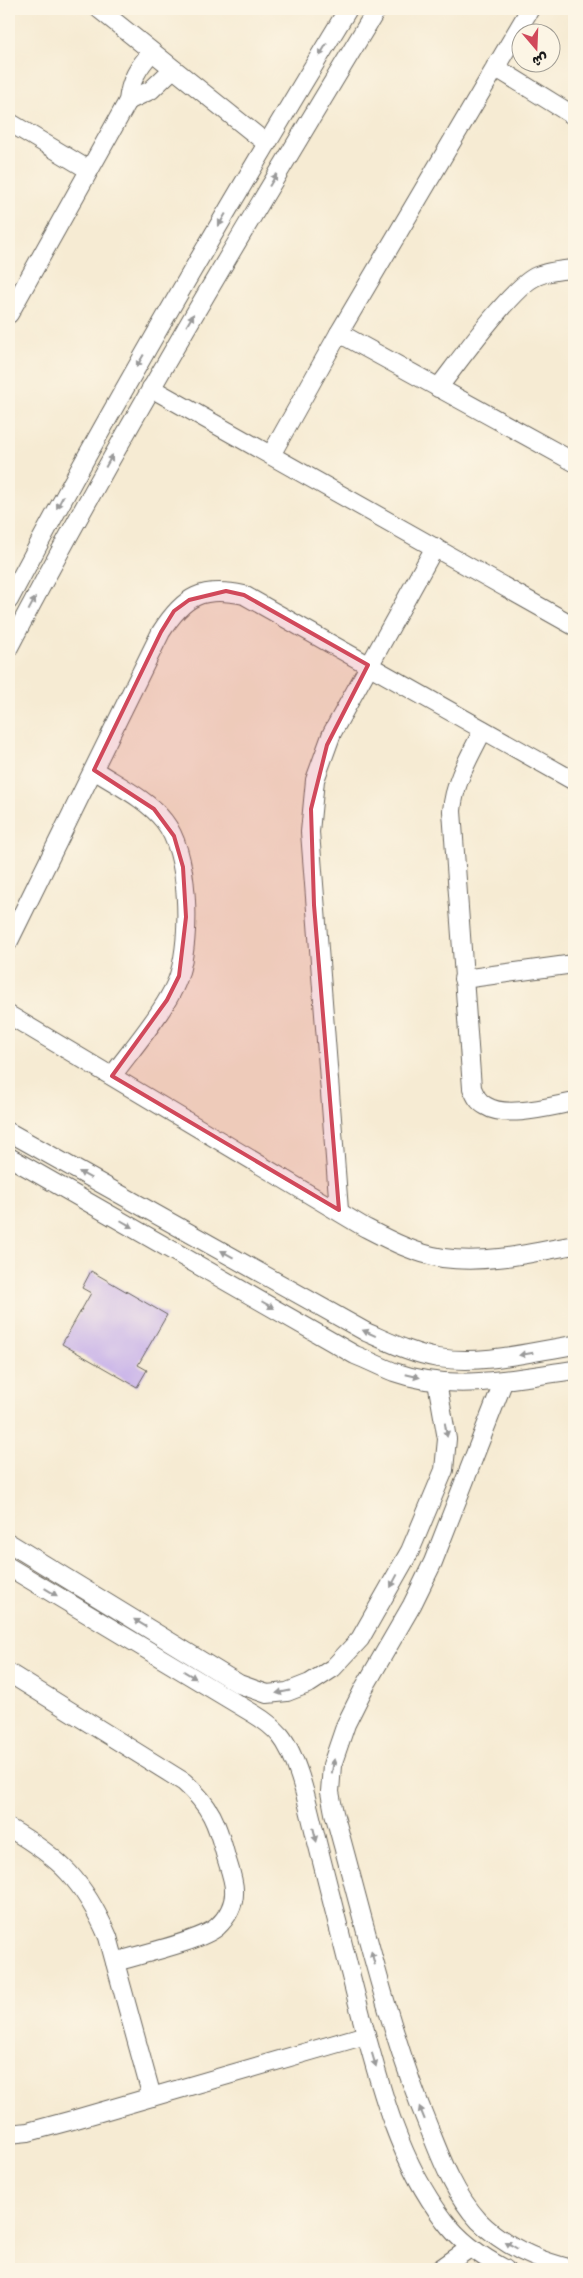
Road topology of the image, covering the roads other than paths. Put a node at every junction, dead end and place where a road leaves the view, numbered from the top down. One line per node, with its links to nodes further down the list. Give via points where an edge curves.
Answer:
1 (99, 9): 5 (street)
2 (348, 9): 11 (street, one-way to 11)
3 (377, 9): 14 (street, one-way to 3)
4 (530, 9): 6 (street)
5 (152, 52): 7 (street); 8 (street, via 135,74)
6 (495, 67): 9 (street); 17 (street)
7 (173, 68): 8 (street, via 151,90); 11 (street)
8 (128, 102): 12 (street)
9 (574, 116)
10 (9, 122): 12 (street)
11 (266, 143): 13 (street, one-way to 13)
12 (89, 170): 16 (street)
13 (200, 257): 14 (street); 23 (street, one-way to 23, via 66,492)
14 (220, 268): 18 (street, one-way to 14)
15 (574, 269): 19 (street, via 535,276 517,290)
16 (9, 314)
17 (339, 332): 19 (street); 20 (street)
18 (151, 388): 20 (street); 25 (street, one-way to 18, via 75,521)
19 (438, 388): 21 (street)
20 (271, 455): 22 (street)
21 (574, 462)
22 (435, 547): 24 (street); 26 (street)
23 (9, 600)
24 (574, 626)
25 (9, 647)
26 (368, 665): 27 (street); 28 (street, via 244,595 226,591 207,593 174,611); 38 (street, via 327,745 315,780 311,810 314,904)
27 (483, 730): 29 (street); 32 (street, via 461,774 453,799 452,827)
28 (94, 770): 30 (street); 34 (street, via 154,810 174,836 183,867 186,917 179,976 167,1000)
29 (574, 781)
30 (9, 941)
31 (574, 964): 32 (street)
32 (463, 979): 35 (street, via 469,1073 477,1098 497,1111)
33 (9, 1015): 34 (street)
34 (112, 1076): 38 (street)
35 (574, 1102)
36 (9, 1132): 40 (street, one-way to 36, via 471,1361 437,1358 411,1351 366,1332)
37 (9, 1157): 43 (street, one-way to 43, via 355,1355 395,1372)
38 (339, 1210): 39 (street, via 364,1227 400,1244 442,1258 478,1260)
39 (574, 1246)
40 (574, 1346)
41 (574, 1370): 42 (street)
42 (504, 1380): 43 (street); 47 (street, via 433,1562)
43 (437, 1382): 46 (street, one-way to 46, via 447,1439 444,1470 410,1551)
44 (9, 1543): 49 (street, one-way to 44)
45 (9, 1566): 50 (street, one-way to 50)
46 (360, 1639): 47 (street); 49 (street, one-way to 49, via 333,1668 310,1683 287,1692 267,1694)
47 (386, 1652): 51 (street, one-way to 47, via 332,1765 346,1724)
48 (9, 1673): 54 (street, via 184,1782 205,1803 217,1824 235,1890 226,1918 202,1935)
49 (255, 1691): 50 (street)
50 (244, 1708): 52 (street, via 281,1736 290,1752)
51 (330, 1792): 52 (street); 61 (street, one-way to 51, via 533,2257 504,2242 480,2221 460,2196 444,2167 392,2028)
52 (305, 1798): 55 (street, one-way to 55)
53 (9, 1828): 54 (street, via 52,1856 80,1884 98,1913)
54 (115, 1962): 56 (street)
55 (366, 2035): 56 (street); 58 (street, one-way to 58, via 386,2102 416,2178 444,2221)
56 (152, 2097): 57 (street, via 28,2132)
57 (9, 2134)
58 (470, 2248): 59 (street); 60 (street)
59 (440, 2269)
60 (506, 2269)
61 (572, 2269)

